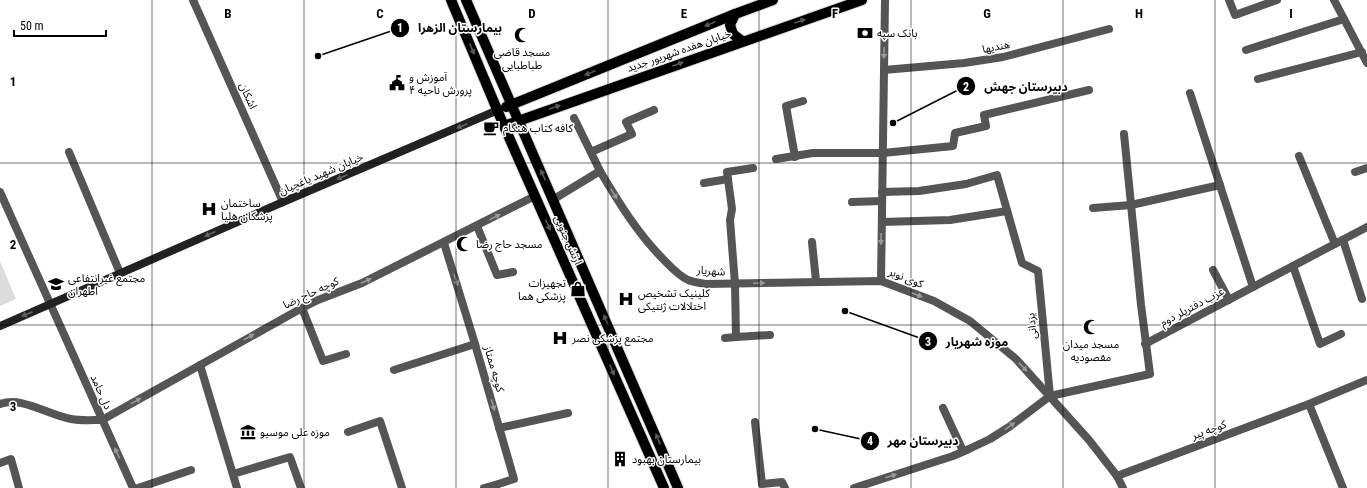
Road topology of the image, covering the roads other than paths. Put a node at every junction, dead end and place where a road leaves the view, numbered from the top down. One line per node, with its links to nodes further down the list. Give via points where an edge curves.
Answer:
1 (193, 0): 46 (street, اشکان)
2 (451, 0): 23 (main road, ارتش جنوبی, one-way to 23)
3 (466, 0): 22 (main road, ارتش جنوبی)
4 (773, 0): 10 (main road, خیابان هفده شهریور جدید)
5 (862, 0): 13 (main road, خیابان هفده شهریور جدید, one-way to 5)
6 (885, 0): 17 (street, کوی نوبر, one-way to 17)
7 (1229, 0): 8 (street, via 1235,15)
8 (1277, 0)
9 (1334, 0): 11 (street)
10 (735, 14): 13 (main road, via 730,25 733,34); 22 (main road, خیابان هفده شهریور جدید, one-way to 22)
11 (1344, 19): 14 (street); 15 (street)
12 (1109, 29): 17 (street, هندیها, via 1003,57)
13 (742, 41): 26 (main road, خیابان هفده شهریور جدید, one-way to 13)
14 (1246, 50)
15 (1362, 52): 16 (street); 18 (street)
16 (1367, 63)
17 (884, 70): 31 (street, کوی نوبر)
18 (1258, 79)
19 (1089, 90): 31 (street, via 984,115 986,126 955,133 954,146)
20 (1190, 93): 41 (street)
21 (803, 101): 33 (street, via 786,106)
22 (512, 105): 23 (main road, خیابان هفده شهریور جدید); 26 (main road, ارتش جنوبی)
23 (498, 110): 27 (main road, ارتش جنوبی); 46 (main road, خیابان شهید یاغچیان, one-way to 46)
24 (654, 110): 30 (street, via 626,122 632,134)
25 (574, 118): 30 (street, شهریار)
26 (518, 120): 27 (main road, خیابان هفده شهریور جدید); 45 (main road, ارتش جنوبی, one-way to 26)
27 (504, 126): 43 (main road, ارتش جنوبی)
28 (1124, 134): 48 (street)
29 (69, 152): 61 (street)
30 (591, 152): 37 (street, شهریار)
31 (883, 153): 33 (street, via 813,153); 44 (street, کوی نوبر)
32 (1299, 156): 57 (street)
33 (795, 157): 34 (street)
34 (776, 159)
35 (752, 168): 39 (street, via 727,172)
36 (1367, 168): 38 (street)
37 (600, 171): 45 (street); 64 (street, شهریار, one-way to 64, via 638,231 676,273 689,280 706,284)
38 (1355, 172)
39 (728, 179): 40 (street); 64 (street)
40 (704, 183)
41 (1220, 185): 48 (street); 65 (street)
42 (0, 192): 68 (street, دل حامد)
43 (535, 196): 52 (street, کوچه حاج رضا, one-way to 43); 103 (main road, ارتش جنوبی, one-way to 103)
44 (882, 197): 47 (street); 50 (street, via 958,185 998,175); 51 (street, کوی نوبر)
45 (554, 199): 104 (main road, ارتش جنوبی, one-way to 45)
46 (283, 202): 61 (main road, خیابان شهید یاغچیان, one-way to 61)
47 (852, 202)
48 (1131, 205): 49 (street); 76 (street)
49 (1093, 208)
50 (1008, 211): 51 (street, via 950,220); 81 (street, یزدانی, via 1022,264 1038,271)
51 (882, 222): 62 (street, کوی نوبر, one-way to 62)
52 (477, 226): 56 (street, کوچه حاج رضا); 60 (street, via 497,275)
53 (1367, 227): 54 (street, عزب دفتریلر دوم)
54 (1343, 240): 57 (street, عزب دفتریلر دوم); 66 (street)
55 (812, 242): 63 (street)
56 (444, 243): 69 (street, کوچه حاج رضا, one-way to 56, via 362,283); 75 (street, کوچه ممتاز, one-way to 75)
57 (1335, 244): 58 (street, عزب دفتریلر دوم)
58 (1293, 266): 65 (street, عزب دفتریلر دوم); 72 (street, via 1320,344)
59 (1213, 270): 67 (street)
60 (513, 272)
61 (120, 273): 68 (main road, خیابان شهید یاغچیان)
62 (880, 280): 63 (street, شهریار); 81 (street, کوی نوبر, one-way to 81, via 934,301 970,321 1016,359)
63 (816, 281): 64 (street, شهریار, one-way to 63)
64 (735, 284): 73 (street)
65 (1253, 287): 67 (street, عزب دفتریلر دوم)
66 (1362, 299)
67 (1229, 300): 76 (street, عزب دفتریلر دوم)
68 (50, 304): 70 (main road, خیابان شهید یاغچیان, one-way to 70); 86 (street, دل حامد)
69 (302, 308): 77 (street, via 322,361); 78 (street, کوچه حاج رضا, one-way to 69)
70 (0, 326)
71 (770, 334): 73 (street)
72 (1341, 334)
73 (736, 337): 74 (street)
74 (725, 338)
75 (475, 344): 79 (street); 88 (street, کوچه ممتاز, one-way to 88)
76 (1145, 344): 81 (street, via 1150,374)
77 (346, 354)
78 (200, 365): 86 (street, کوچه حاج رضا, one-way to 78); 93 (street)
79 (394, 370)
80 (1367, 380): 83 (street, کوچه پیر)
81 (1050, 396): 90 (street, one-way to 81, via 1009,427); 94 (street, کوی نوبر)
82 (0, 404): 86 (street, via 7,401 20,402 53,415 72,419)
83 (1309, 404): 94 (street, کوچه پیر); 108 (street)
84 (944, 408): 90 (street)
85 (568, 413): 88 (street)
86 (102, 420): 97 (street, دل حامد, one-way to 86)
87 (755, 422): 105 (street, via 762,484 782,482)
88 (499, 428): 95 (street, کوچه ممتاز, via 514,479)
89 (348, 432): 101 (street, via 380,421)
90 (963, 451): 106 (street, one-way to 90)
91 (0, 463): 96 (street, via 10,460)
92 (191, 470): 98 (street)
93 (233, 474): 99 (street); 100 (street, via 290,457)
94 (1117, 476): 107 (street, کوی نوبر)
95 (495, 486): 102 (street)
96 (19, 488)
97 (133, 488)
98 (138, 488)
99 (237, 488)
100 (301, 488)
101 (401, 488)
102 (484, 488)
103 (664, 488)
104 (678, 488)
105 (784, 488)
106 (854, 488)
107 (1123, 488)
108 (1343, 488)

